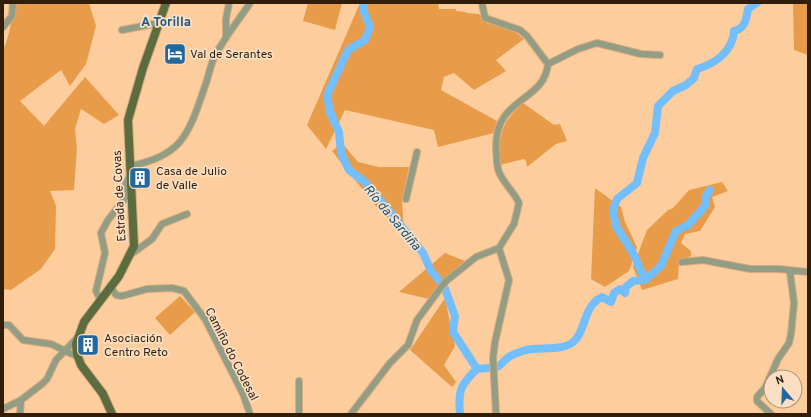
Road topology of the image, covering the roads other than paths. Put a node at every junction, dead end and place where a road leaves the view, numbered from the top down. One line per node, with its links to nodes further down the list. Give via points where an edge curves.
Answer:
1 (13, 3): 7 (street, via 12,16)
2 (166, 3): 6 (main road, Estrada de Covas)
3 (229, 3): 9 (street)
4 (250, 3): 9 (street)
5 (482, 3): 11 (street, via 485,18 520,30)
6 (159, 23): 8 (street); 13 (main road, Estrada de Covas, via 128,120)
7 (3, 27)
8 (122, 30)
9 (226, 38): 13 (street, via 214,56 191,125 179,143 172,151)
10 (660, 56): 11 (street, via 596,43)
11 (548, 64): 16 (street, via 538,87 504,115 497,131 497,165 519,203 514,224)
12 (417, 152): 14 (street)
13 (130, 170): 17 (main road, Estrada de Covas, via 134,234 134,246); 22 (street, via 126,183 126,197 101,233 104,253 96,291)
14 (406, 199)
15 (187, 214): 17 (street, via 162,224 152,239)
16 (500, 248): 34 (street, via 476,257 445,282 417,320 408,345 390,363); 35 (street, via 509,280 493,358)
17 (130, 255): 21 (main road, Estrada de Covas)
18 (682, 262): 19 (street, via 703,260 738,268 779,269)
19 (790, 272): 20 (street); 36 (street, via 794,303 789,343 756,402)
20 (808, 272)
21 (111, 287): 22 (main road, Estrada de Covas); 32 (street, Camiño do Codesal, via 116,294 122,296 147,289 172,288 184,291 205,320)
22 (100, 299): 24 (main road, Estrada de Covas)
23 (3, 325): 25 (street, via 9,325 23,340 51,344)
24 (78, 336): 25 (street); 26 (main road, Estrada de Covas)
25 (64, 351): 26 (street); 26 (street); 28 (street, via 56,360 45,382)
26 (77, 351): 31 (main road)
27 (299, 381): 33 (street)
28 (21, 400): 29 (street); 30 (street)
29 (3, 409)
30 (20, 414)
31 (112, 414)
32 (250, 414)
33 (299, 414)
34 (352, 414)
35 (496, 414)
36 (771, 414)

